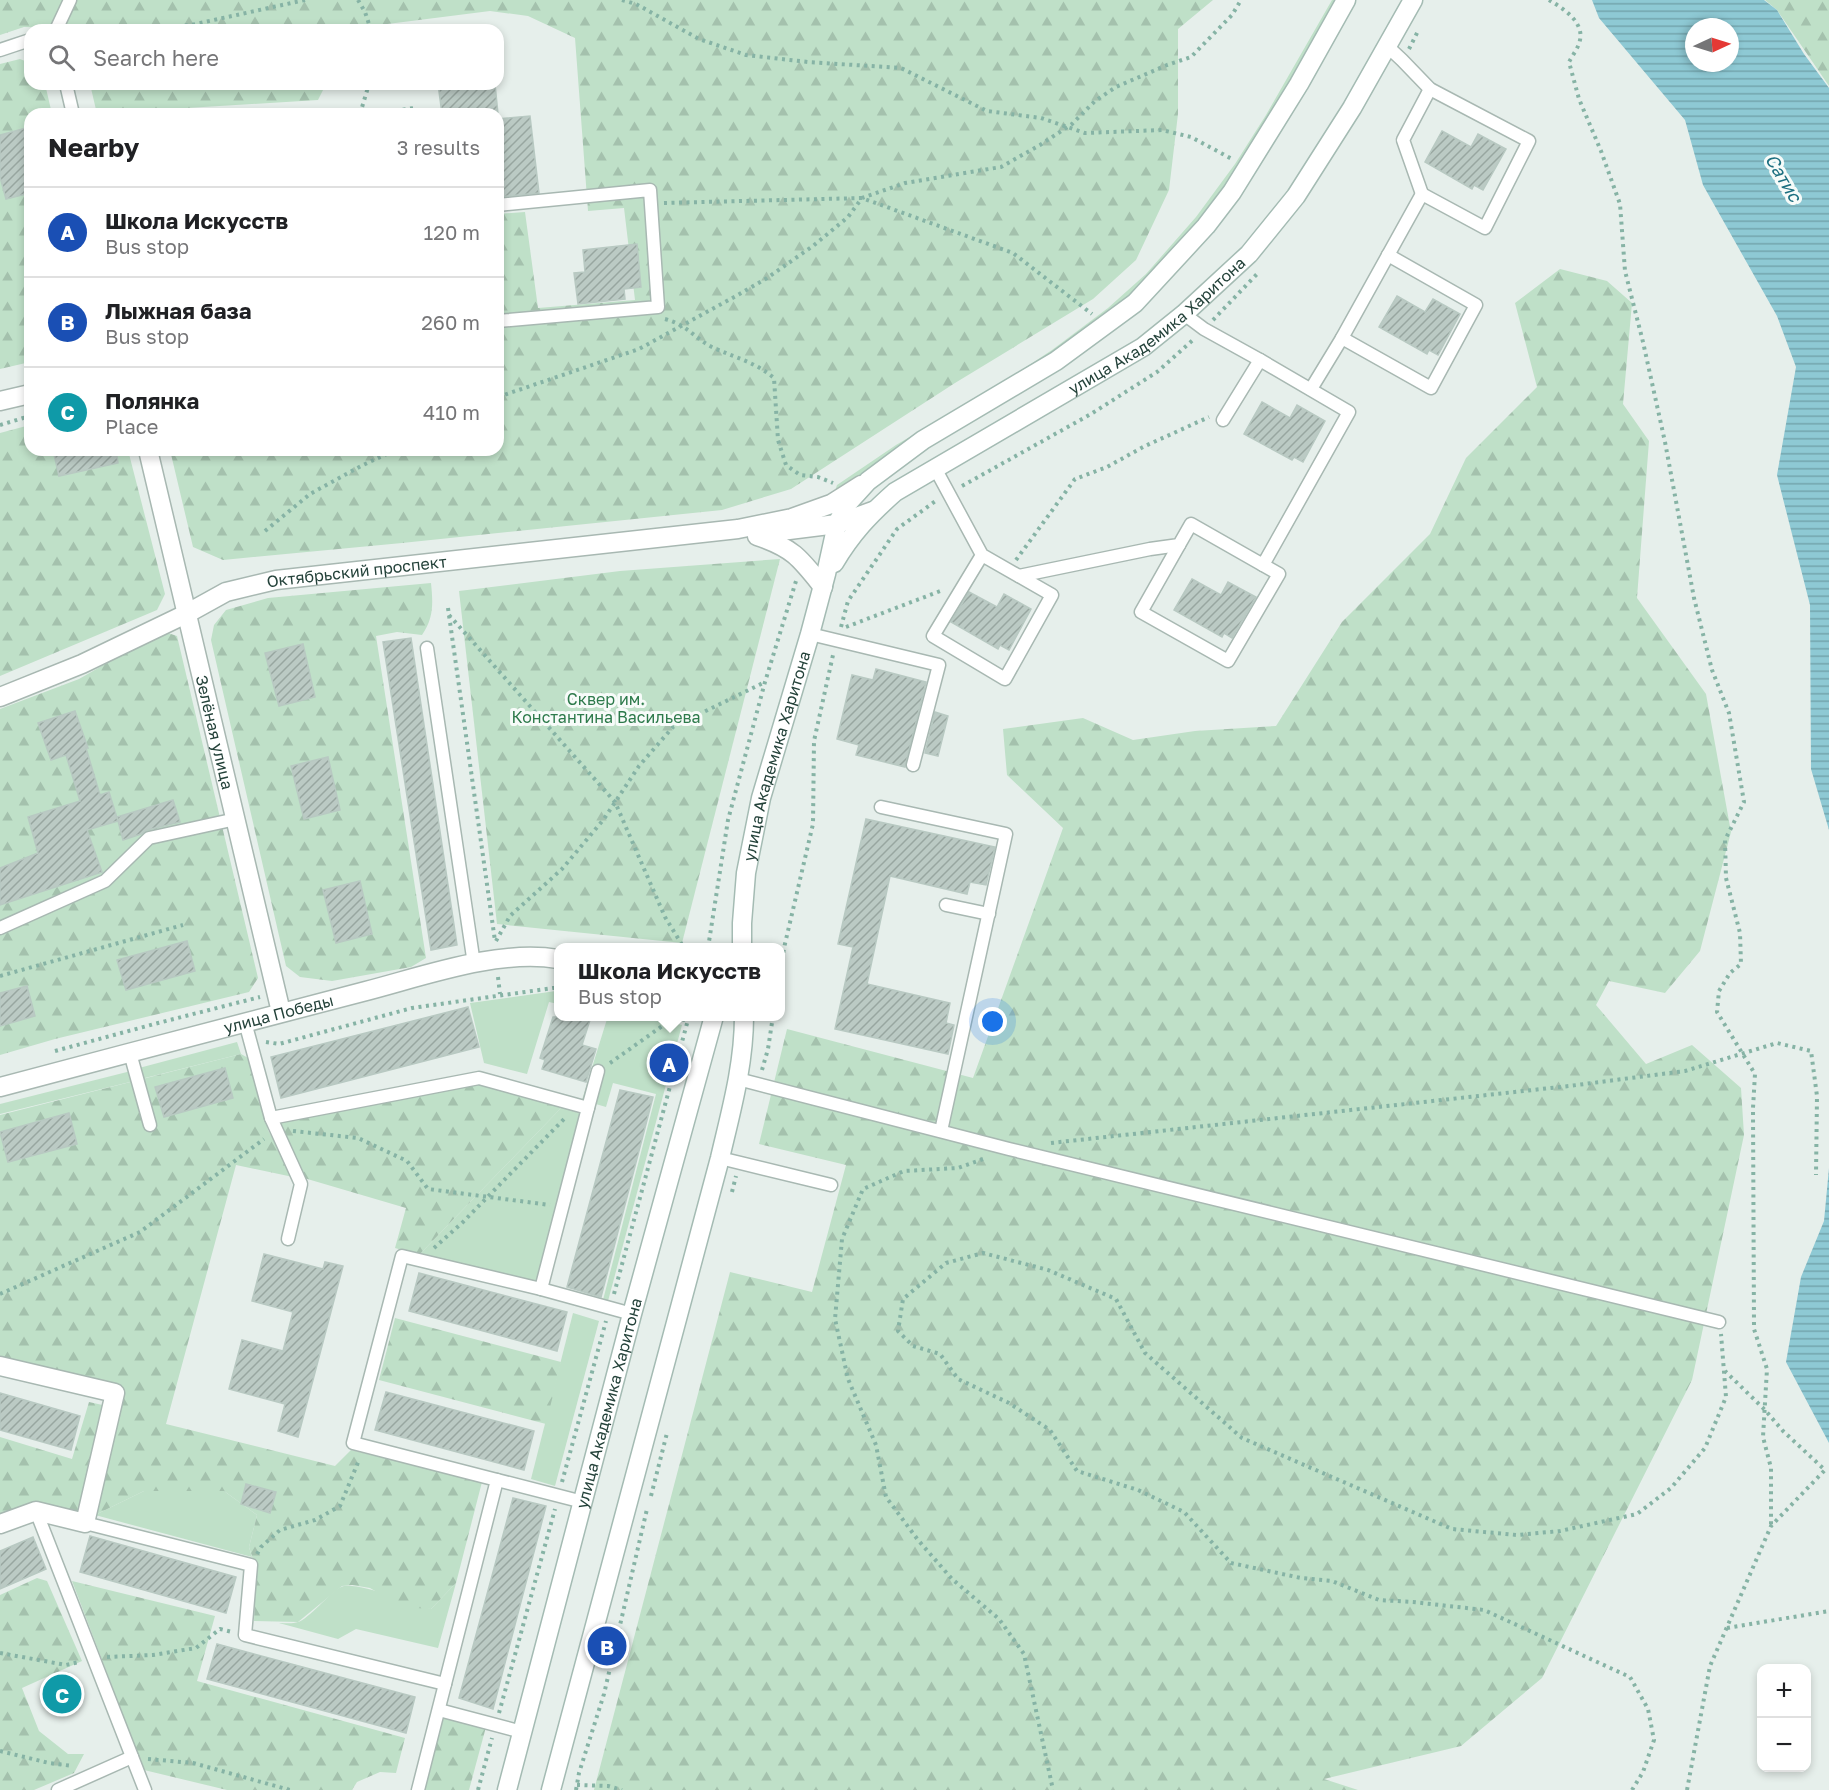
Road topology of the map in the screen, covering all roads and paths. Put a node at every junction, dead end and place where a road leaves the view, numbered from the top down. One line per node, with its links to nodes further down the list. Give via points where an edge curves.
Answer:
1 (70, 0): 9 (lane)
2 (305, 0): 10 (path)
3 (358, 0): 11 (path)
4 (622, 0): 22 (path, via 699,39 746,55 901,68 987,111 1041,118)
5 (1241, 0): 22 (path, via 1232,15 1191,57 1116,87)
6 (1346, 0): 51 (main road, улица Академика Харитона, via 1232,192 1135,303 1056,361 923,440)
7 (1413, 0): 14 (main road, улица Академика Харитона)
8 (1549, 0): 98 (path, via 1578,24 1580,40 1569,62 1620,204 1625,271 1665,442 1694,598 1712,670 1729,713 1744,802 1725,840 1725,878 1740,933 1741,964 1719,991 1717,1012)
9 (59, 24)
10 (196, 24)
11 (369, 24)
12 (1420, 27): 16 (path)
13 (24, 42): 15 (lane)
14 (1387, 46): 16 (lane); 32 (main road, улица Академика Харитона, via 1296,196 1249,254)
15 (0, 50)
16 (1402, 60): 17 (lane)
17 (1430, 89): 24 (lane, via 1403,140); 24 (lane, via 1529,141 1485,228)
18 (67, 90): 20 (lane)
19 (367, 90): 21 (path)
20 (72, 108)
21 (362, 108)
22 (1067, 127): 23 (path, via 1085,133 1162,130 1191,137 1232,159); 25 (path, via 1001,167 905,183)
23 (1228, 166)
24 (1422, 194): 28 (lane)
25 (862, 198): 27 (path); 33 (path, via 1012,253); 41 (path, via 848,217 813,246 736,296 639,349)
26 (504, 204): 27 (lane, via 650,190)
27 (651, 204): 30 (lane, via 658,307)
28 (1388, 255): 37 (lane); 37 (lane, via 1476,305 1431,388)
29 (1265, 266): 36 (path)
30 (636, 309): 34 (lane); 50 (path, via 677,322 712,347 760,367 774,378 778,440 786,465 800,475 834,484)
31 (1101, 310): 33 (path)
32 (1184, 314): 36 (lane); 49 (main road, улица Академика Харитона, via 1143,347)
33 (1094, 315): 35 (path)
34 (504, 320)
35 (1087, 321)
36 (1204, 329): 38 (lane); 52 (path, via 1148,378)
37 (1341, 338): 39 (lane)
38 (1260, 360): 39 (lane); 43 (lane)
39 (1311, 389): 59 (lane, via 1349,412)
40 (24, 395): 42 (main road)
41 (504, 395)
42 (0, 401)
43 (1231, 406): 45 (lane); 60 (path, via 1075,479)
44 (24, 418): 46 (path)
45 (1223, 420)
46 (0, 425)
47 (149, 456): 65 (main road, Зелёная улица)
48 (382, 456): 56 (path, via 310,494)
49 (935, 468): 52 (lane); 53 (main road, улица Академика Харитона, via 895,492)
50 (842, 478)
51 (868, 481): 54 (main road, улица Академика Харитона, via 847,504); 55 (main road, Октябрьский проспект, via 824,507)
52 (949, 494): 58 (lane); 63 (path, via 897,530 848,602 840,630)
53 (873, 511): 54 (main road, Октябрьский проспект); 62 (main road, улица Академика Харитона, via 849,538)
54 (837, 524): 55 (main road, Октябрьский проспект, via 764,532); 62 (main road, улица Академика Харитона)
55 (738, 529): 62 (main road, Октябрьский проспект, via 793,552); 65 (main road, Октябрьский проспект, via 276,580 226,592)
56 (265, 531)
57 (1179, 545): 59 (lane, via 1191,524); 59 (lane, via 1141,612 1228,661 1279,574); 60 (lane)
58 (982, 555): 60 (lane); 63 (lane)
59 (1263, 565)
60 (1014, 573): 63 (lane, via 1052,595 1005,679 933,636)
61 (797, 579): 70 (path)
62 (825, 581): 67 (main road, улица Академика Харитона)
63 (966, 581)
64 (448, 608): 66 (path)
65 (188, 613): 71 (main road, Октябрьский проспект, via 82,664); 75 (main road, Зелёная улица)
66 (448, 615): 73 (path); 73 (path, via 495,942 510,916 562,869)
67 (810, 634): 68 (lane); 82 (main road, улица Академика Харитона, via 761,798 746,873)
68 (837, 640): 72 (lane, via 939,665); 83 (path, via 814,741 813,824)
69 (427, 648): 85 (lane)
70 (765, 682): 73 (path, via 673,727 639,766); 81 (path, via 728,820)
71 (0, 697)
72 (913, 765)
73 (615, 802): 80 (path, via 665,917)
74 (881, 807): 77 (lane, via 1006,834)
75 (236, 819): 79 (lane, via 149,838 105,881); 88 (main road, Зелёная улица)
76 (946, 905): 77 (lane)
77 (989, 914): 106 (lane)
78 (183, 925): 86 (path)
79 (0, 928)
80 (681, 943)
81 (709, 943)
82 (741, 943)
83 (785, 944)
84 (554, 958): 85 (main road, улица Победы, via 538,956)
85 (474, 964): 89 (main road, улица Победы)
86 (0, 976)
87 (554, 987): 95 (path, via 412,1008 279,1044)
88 (277, 993): 89 (main road, Зелёная улица); 96 (path)
89 (281, 1012): 94 (main road, улица Победы)
90 (669, 1021): 99 (path)
91 (688, 1021): 118 (path)
92 (713, 1021): 119 (main road, улица Академика Харитона)
93 (744, 1021): 100 (main road)
94 (245, 1022): 95 (lane); 97 (main road, улица Победы)
95 (250, 1040): 103 (lane)
96 (55, 1052)
97 (130, 1053): 101 (main road, улица Победы); 104 (lane)
98 (1743, 1053): 107 (path, via 1685,1071); 110 (path, via 1777,1043 1811,1052 1817,1096); 123 (path, via 1755,1074 1754,1329 1767,1369)
99 (598, 1071): 102 (lane)
100 (738, 1079): 106 (lane); 109 (main road)
101 (0, 1087)
102 (583, 1106): 103 (lane, via 479,1078); 112 (path); 113 (lane)
103 (271, 1118): 105 (lane)
104 (150, 1125)
105 (277, 1130): 112 (path, via 358,1138 407,1161 428,1190); 114 (lane, via 301,1184); 117 (path, via 140,1232)
106 (941, 1131): 108 (lane)
107 (1049, 1143)
108 (1009, 1149): 120 (lane); 154 (path, via 958,1168 904,1170 863,1189 842,1239 835,1319 848,1379 876,1445 886,1497 952,1579 999,1619 1024,1654)
109 (720, 1158): 111 (lane); 152 (main road)
110 (1816, 1175)
111 (831, 1185)
112 (488, 1197): 113 (path); 115 (path)
113 (562, 1206): 116 (lane)
114 (288, 1239)
115 (420, 1260): 116 (lane); 124 (lane, via 402,1256 353,1443)
116 (541, 1289): 118 (lane)
117 (0, 1294)
118 (610, 1308): 119 (lane); 126 (path)
119 (632, 1314): 127 (main road, улица Академика Харитона)
120 (1719, 1323): 122 (path)
121 (0, 1366): 129 (main road, via 115,1393)
122 (1724, 1370): 123 (path); 155 (path, via 1726,1397 1705,1448 1671,1488 1637,1514 1560,1531 1517,1535 1452,1529 1242,1438 1145,1353 1116,1299 1048,1270 983,1252 946,1263 903,1299 898,1331 913,1346 940,1354 958,1379 1009,1403 1050,1430 1077,1471 1138,1490 1184,1512 1231,1563 1332,1581 1379,1600 1484,1611 1630,1677 1648,1709 1654,1740)
123 (1765, 1410): 131 (path, via 1763,1437 1771,1468); 131 (path, via 1825,1470)
124 (363, 1446): 125 (lane); 132 (path, via 340,1506 315,1520 280,1530 261,1547)
125 (497, 1480): 126 (lane); 138 (lane)
126 (558, 1496): 127 (lane); 140 (path)
127 (583, 1502): 141 (main road, улица Академика Харитона)
128 (36, 1510): 129 (main road); 130 (main road); 137 (lane)
129 (85, 1522): 132 (lane)
130 (0, 1524)
131 (1771, 1526): 134 (path)
132 (251, 1565): 135 (lane)
133 (1829, 1611): 134 (path)
134 (1727, 1628): 156 (path, via 1710,1666)
135 (245, 1635): 137 (path, via 220,1629 196,1648); 138 (lane)
136 (0, 1653): 137 (path, via 66,1665)
137 (93, 1658): 143 (lane)
138 (445, 1684): 139 (lane)
139 (438, 1710): 140 (lane); 149 (lane)
140 (496, 1725): 141 (lane); 150 (path)
141 (522, 1732): 151 (main road, улица Академика Харитона)
142 (0, 1751): 144 (path)
143 (132, 1757): 144 (lane); 147 (lane); 148 (path, via 193,1762)
144 (100, 1771): 146 (lane)
145 (577, 1785): 153 (path)
146 (58, 1790)
147 (145, 1790)
148 (290, 1790)
149 (418, 1790)
150 (478, 1790)
151 (507, 1790)
152 (551, 1790)
153 (622, 1790)
154 (1053, 1790)
155 (1632, 1790)
156 (1687, 1790)

